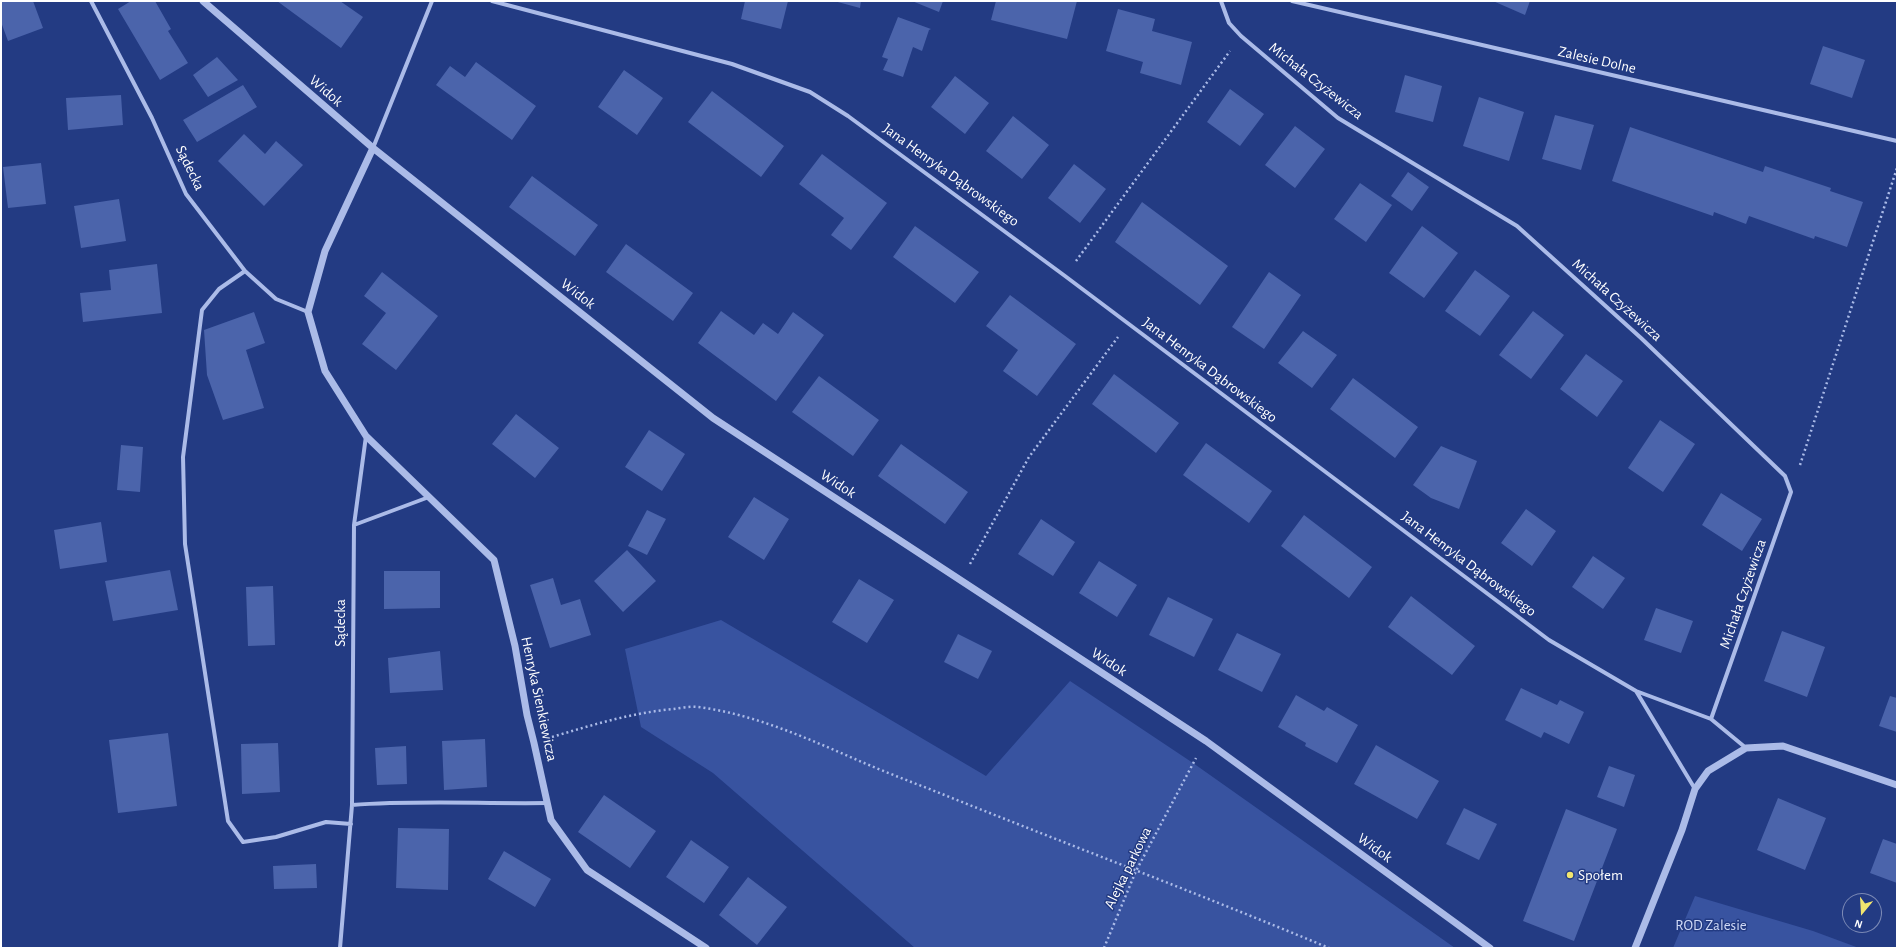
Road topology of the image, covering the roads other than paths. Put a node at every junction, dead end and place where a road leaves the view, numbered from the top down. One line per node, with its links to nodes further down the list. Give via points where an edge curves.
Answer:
1 (91, 1): 9 (street, Sądecka, via 152,118 186,194)
2 (203, 1): 8 (street, Widok)
3 (432, 1): 8 (street)
4 (492, 1): 14 (street, Jana Henryka Dąbrowskiego, via 732,64 810,92 866,129 1065,276 1549,640)
5 (1221, 1): 15 (street, Michała Czyżewicza, via 1229,23 1338,118 1517,226 1641,338 1785,476 1791,492)
6 (1292, 1): 7 (street, Zalesie Dolne)
7 (1897, 141)
8 (373, 148): 10 (street, via 325,251); 24 (street, Widok, via 713,418 1206,741)
9 (245, 271): 10 (street, Sądecka, via 276,299); 21 (street, via 219,289 202,310 183,457 185,544 228,821 243,842 276,837 326,822)
10 (308, 312): 11 (street, via 325,371)
11 (366, 436): 12 (street, Henryka Sienkiewicza); 13 (street, Sądecka)
12 (429, 497): 13 (street); 19 (street, Henryka Sienkiewicza, via 494,560 515,646 527,715)
13 (354, 525): 20 (street, Sądecka)
14 (1636, 691): 15 (street, Jana Henryka Dąbrowskiego); 18 (street)
15 (1711, 719): 16 (street, Jana Henryka Dąbrowskiego)
16 (1746, 748): 17 (street, via 1783,746); 18 (street, via 1708,771)
17 (1897, 785)
18 (1695, 789): 25 (street, via 1682,830)
19 (547, 803): 20 (street); 23 (street, Henryka Sienkiewicza, via 551,820 587,870)
20 (352, 805): 21 (street, Sądecka)
21 (351, 824): 22 (street, Sądecka)
22 (340, 948)
23 (706, 948)
24 (1490, 948)
25 (1635, 948)

